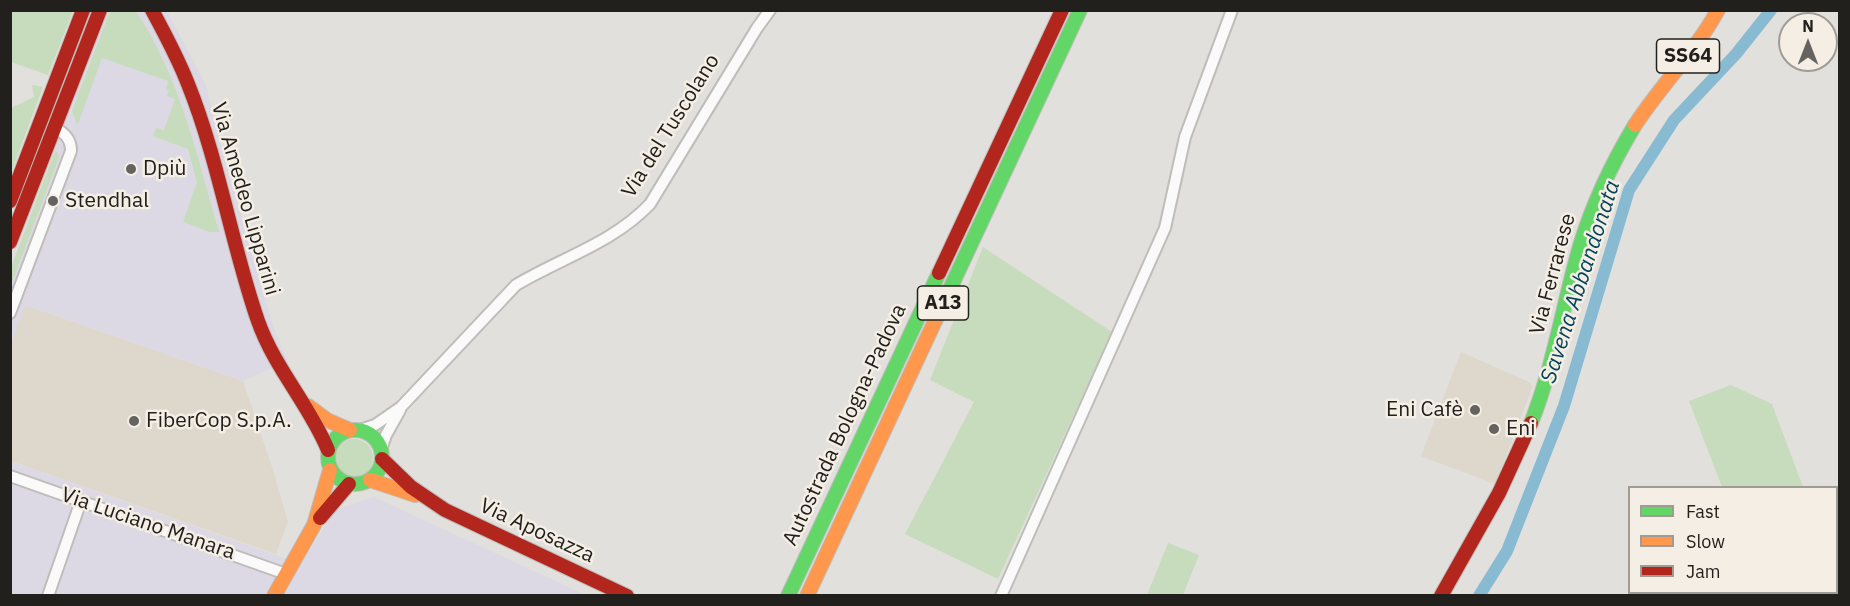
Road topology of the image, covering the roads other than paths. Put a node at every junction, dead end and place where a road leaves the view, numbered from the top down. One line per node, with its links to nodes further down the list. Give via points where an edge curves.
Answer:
1 (83, 10): 10 (main road)
2 (100, 10): 9 (main road)
3 (152, 10): 13 (main road, Via Amedeo Lipparini, via 175,51 194,99 259,323 279,368)
4 (770, 10): 14 (street, Via del Tuscolano, via 650,204 625,227 516,285)
5 (1062, 10): 29 (main road, Autostrada Bologna-Padova / A13)
6 (1080, 10): 30 (main road, Autostrada Bologna-Padova / A13)
7 (1232, 10): 31 (street, via 1185,137 1165,228)
8 (1718, 10): 32 (main road, Via Ferrarese / SS64, via 1701,39 1630,132 1607,176 1587,223 1546,382 1525,440 1502,493)
9 (54, 128): 11 (main road); 12 (street, via 70,140 71,151)
10 (10, 201)
11 (10, 242)
12 (10, 313)
13 (299, 398): 15 (main road, Via Amedeo Lipparini, via 327,420); 16 (main road, Via Amedeo Lipparini)
14 (401, 407): 15 (street, Via del Tuscolano, via 375,425); 17 (street, Via del Tuscolano, via 386,435)
15 (355, 430): 16 (main road, via 336,437); 17 (main road, via 376,439)
16 (328, 450): 18 (main road)
17 (382, 454): 20 (main road, via 378,471); 23 (main road, Via Aposazza, via 398,477)
18 (330, 470): 21 (main road); 24 (main road)
19 (10, 476): 22 (street, Via Luciano Manara)
20 (370, 480): 21 (main road); 23 (main road, Via Aposazza)
21 (350, 484): 24 (main road)
22 (81, 501): 25 (street, Via Luciano Manara); 26 (street)
23 (432, 501): 28 (main road, Via Aposazza, via 462,519)
24 (314, 525): 25 (main road)
25 (286, 574): 27 (main road)
26 (48, 596)
27 (274, 596)
28 (627, 596)
29 (788, 596)
30 (807, 596)
31 (1001, 596)
32 (1441, 596)

